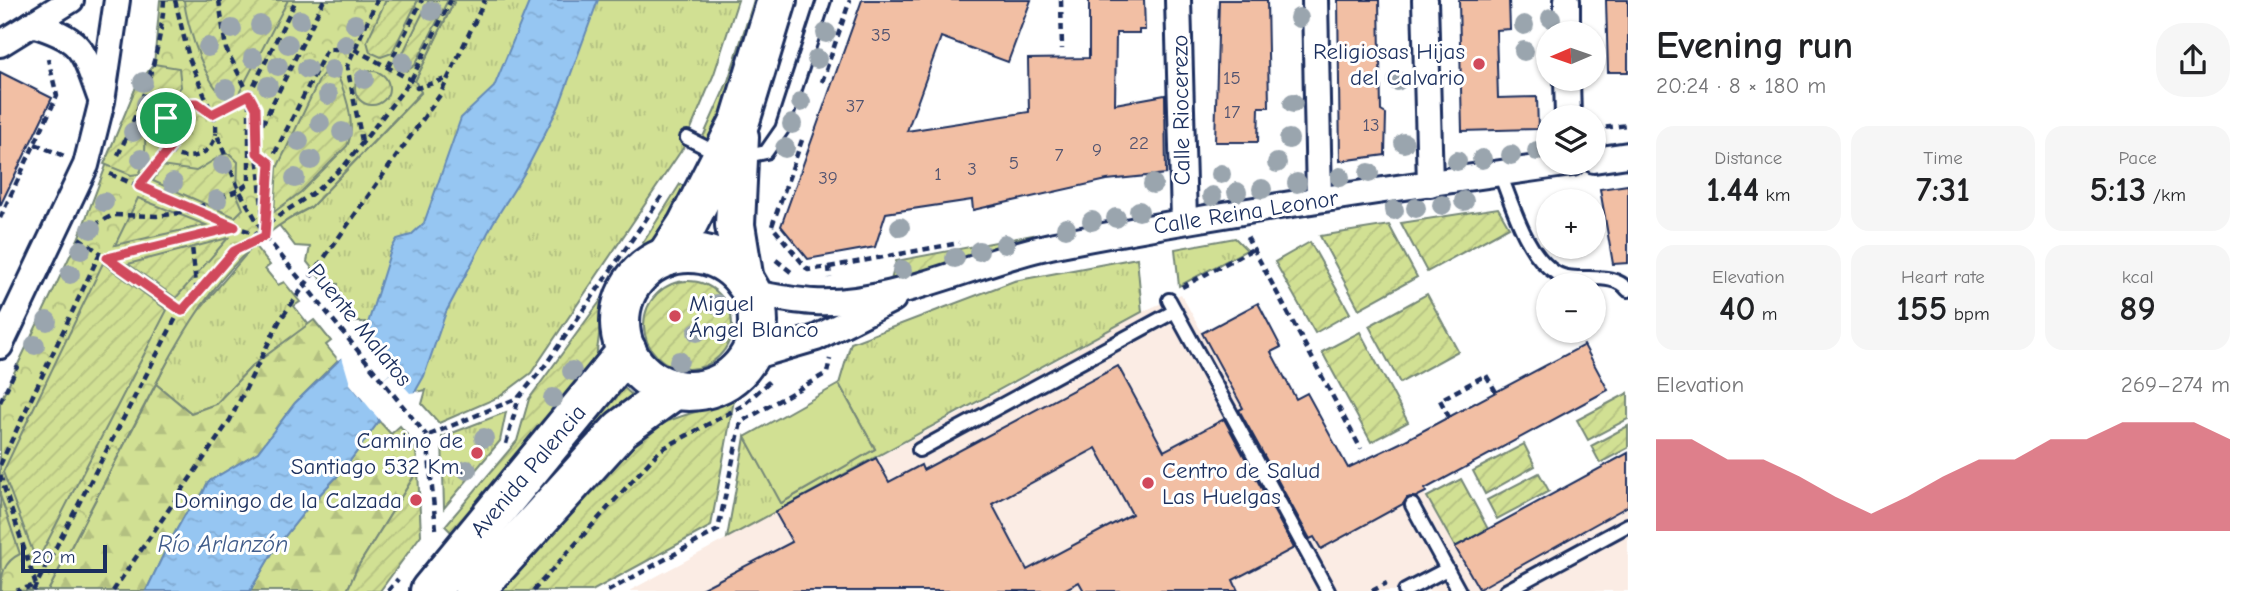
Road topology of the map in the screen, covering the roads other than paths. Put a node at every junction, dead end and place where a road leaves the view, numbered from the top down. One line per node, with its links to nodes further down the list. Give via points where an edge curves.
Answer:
1 (71, 0): 10 (street)
2 (776, 0): 15 (highway)
3 (824, 0): 15 (lane, via 782,129 766,152)
4 (1178, 0): 21 (street, Calle Riocerezo)
5 (1315, 0): 20 (street)
6 (1425, 0): 19 (street)
7 (1567, 0): 9 (street)
8 (114, 3): 12 (street)
9 (1567, 21)
10 (32, 24): 11 (street); 12 (street, via 72,39 85,57)
11 (0, 44)
12 (102, 101): 26 (street, via 83,163)
13 (687, 138): 15 (lane)
14 (1628, 155): 16 (street)
15 (730, 157): 22 (highway); 24 (highway, via 735,225)
16 (1606, 158)
17 (1536, 168): 18 (street, Calle Reina Leonor)
18 (1500, 174): 19 (street, Calle Reina Leonor); 25 (lane, via 1532,248 1555,272 1613,280)
19 (1430, 184): 20 (street, Calle Reina Leonor)
20 (1320, 199): 21 (street, Calle Reina Leonor)
21 (1184, 220): 23 (street, Calle Reina Leonor, via 1044,247)
22 (666, 257): 24 (highway, via 701,254 717,259); 27 (highway, via 645,270 629,288 620,319)
23 (924, 283): 24 (street, Calle Reina Leonor, via 814,302); 28 (street, Calle Reina Leonor)
24 (748, 287): 28 (highway, via 758,326)
25 (1628, 290)
26 (0, 346)
27 (627, 351): 29 (highway, via 646,376); 34 (highway, Avenida Palencia)
28 (761, 368): 29 (highway, via 737,372 708,389)
29 (674, 390): 35 (highway, Avenida Palencia, via 621,429)
30 (919, 450): 36 (lane, via 1172,306)
31 (1412, 505): 33 (lane)
32 (1628, 524): 39 (lane)
33 (1447, 569): 37 (lane); 38 (lane)
34 (429, 591)
35 (474, 591)
36 (1328, 591)
37 (1405, 591)
38 (1459, 591)
39 (1506, 591)

